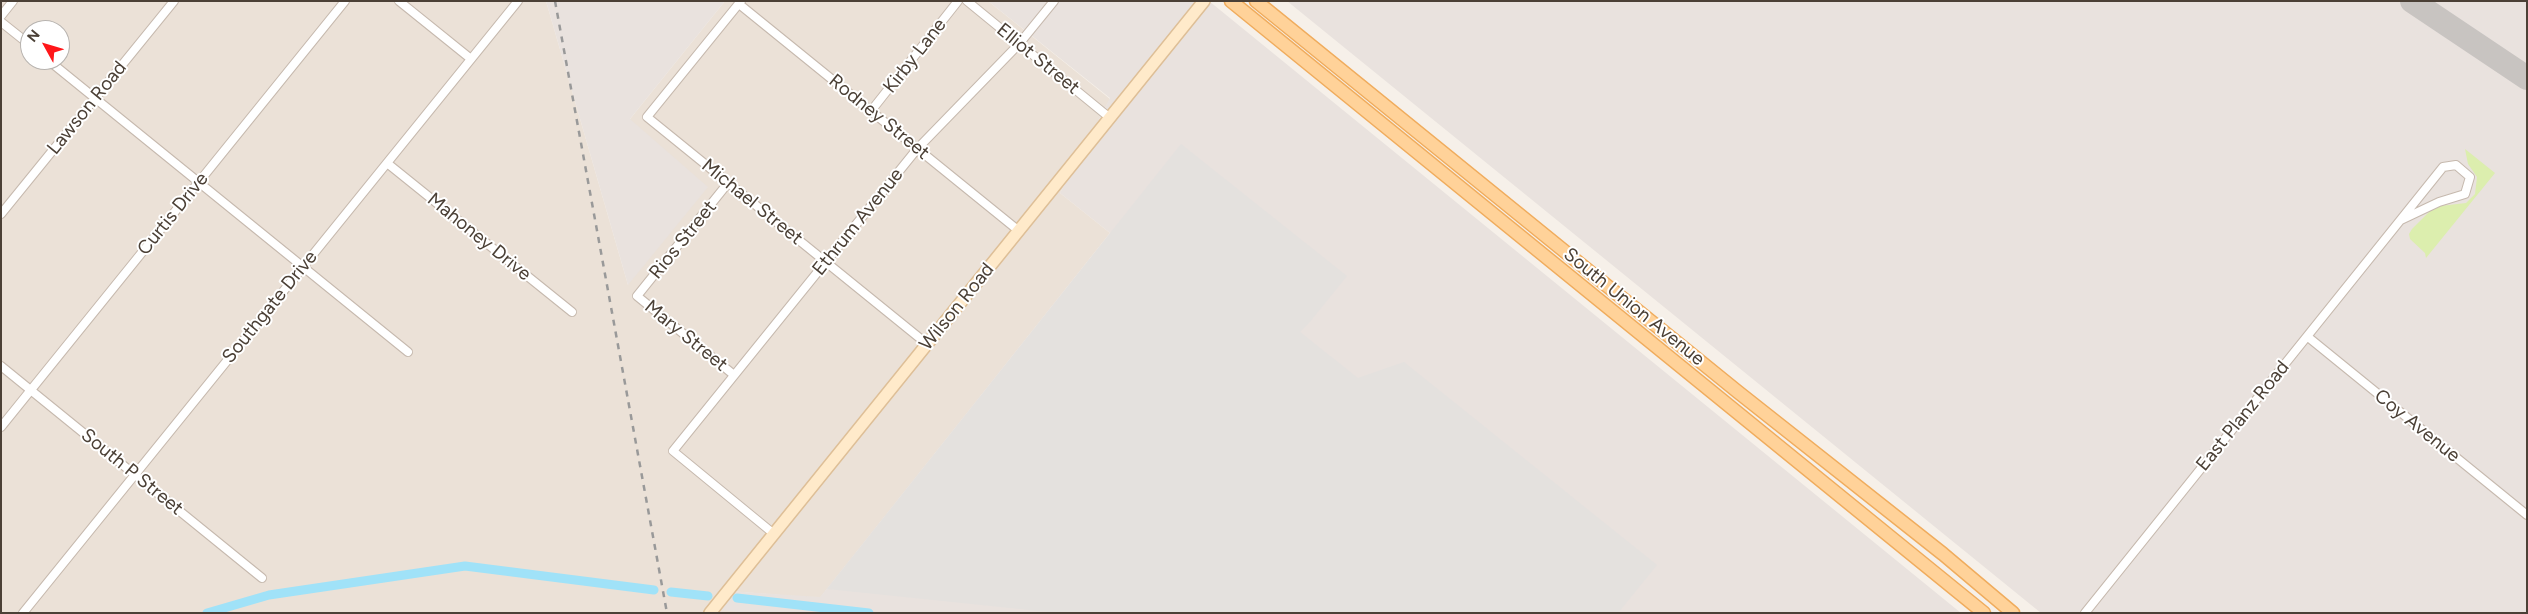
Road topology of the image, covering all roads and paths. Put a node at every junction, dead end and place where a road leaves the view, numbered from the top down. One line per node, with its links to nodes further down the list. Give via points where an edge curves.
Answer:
1 (13, 1): 13 (street)
2 (174, 1): 19 (street, Lawson Road)
3 (345, 1): 26 (street, Curtis Drive)
4 (399, 1): 17 (street)
5 (518, 1): 17 (street, Southgate Drive)
6 (958, 1): 20 (street, Kirby Lane)
7 (967, 1): 16 (street, Elliot Street)
8 (1054, 1): 16 (street, Ethrum Avenue)
9 (1204, 1): 21 (street, Wilson Road)
10 (1231, 1): 24 (main road, South Union Avenue)
11 (1256, 1): 22 (main road, South Union Avenue)
12 (740, 2): 20 (street, Rodney Street); 27 (street, Michael Street, via 647,117)
13 (1, 16)
14 (1, 22): 15 (street)
15 (20, 37)
16 (1019, 44): 21 (street, Elliot Street); 23 (street, Ethrum Avenue)
17 (471, 59): 25 (street, Southgate Drive)
18 (60, 70): 19 (street)
19 (95, 98): 26 (street); 28 (street, Lawson Road)
20 (871, 111): 23 (street, Rodney Street)
21 (1110, 118): 30 (street, Wilson Road)
22 (1438, 148): 24 (main road); 36 (main road, South Union Avenue)
23 (917, 149): 30 (street, Rodney Street); 31 (street, Ethrum Avenue)
24 (1427, 160): 33 (main road, South Union Avenue)
25 (387, 162): 32 (street, Southgate Drive); 35 (street, Mahoney Drive)
26 (199, 182): 32 (street); 43 (street, Curtis Drive)
27 (728, 183): 31 (street, Michael Street); 34 (street, Rios Street)
28 (1, 214)
29 (2401, 220): 29 (street, East Planz Road, via 2443,167 2456,165 2470,177 2465,194); 37 (street, East Planz Road)
30 (1019, 231): 38 (street, Wilson Road)
31 (826, 262): 38 (street, Michael Street); 42 (street, Ethrum Avenue)
32 (303, 266): 40 (street); 46 (street, Southgate Drive)
33 (1567, 274): 36 (main road, via 1578,272 1628,313); 39 (main road, South Union Avenue)
34 (637, 296): 42 (street, Mary Street)
35 (572, 312)
36 (1640, 312): 44 (main road, South Union Avenue)
37 (2308, 337): 49 (street, Coy Avenue); 56 (street, East Planz Road)
38 (927, 344): 50 (street, Wilson Road)
39 (1656, 346): 44 (main road, via 1678,354 1723,388); 48 (main road, South Union Avenue)
40 (408, 352)
41 (1, 366): 43 (street, South P Street)
42 (734, 375): 50 (street, Ethrum Avenue, via 673,452)
43 (31, 390): 45 (street, Curtis Drive); 46 (street, South P Street)
44 (1738, 392): 47 (main road, South Union Avenue)
45 (1, 427)
46 (135, 474): 51 (street, South P Street); 52 (street, Southgate Drive)
47 (1843, 476): 48 (main road); 55 (main road, South Union Avenue)
48 (1832, 489): 54 (main road, South Union Avenue)
49 (2527, 515)
50 (774, 534): 53 (street, Wilson Road)
51 (262, 578)
52 (23, 613)
53 (710, 613)
54 (1984, 613)
55 (2013, 613)
56 (2085, 613)

